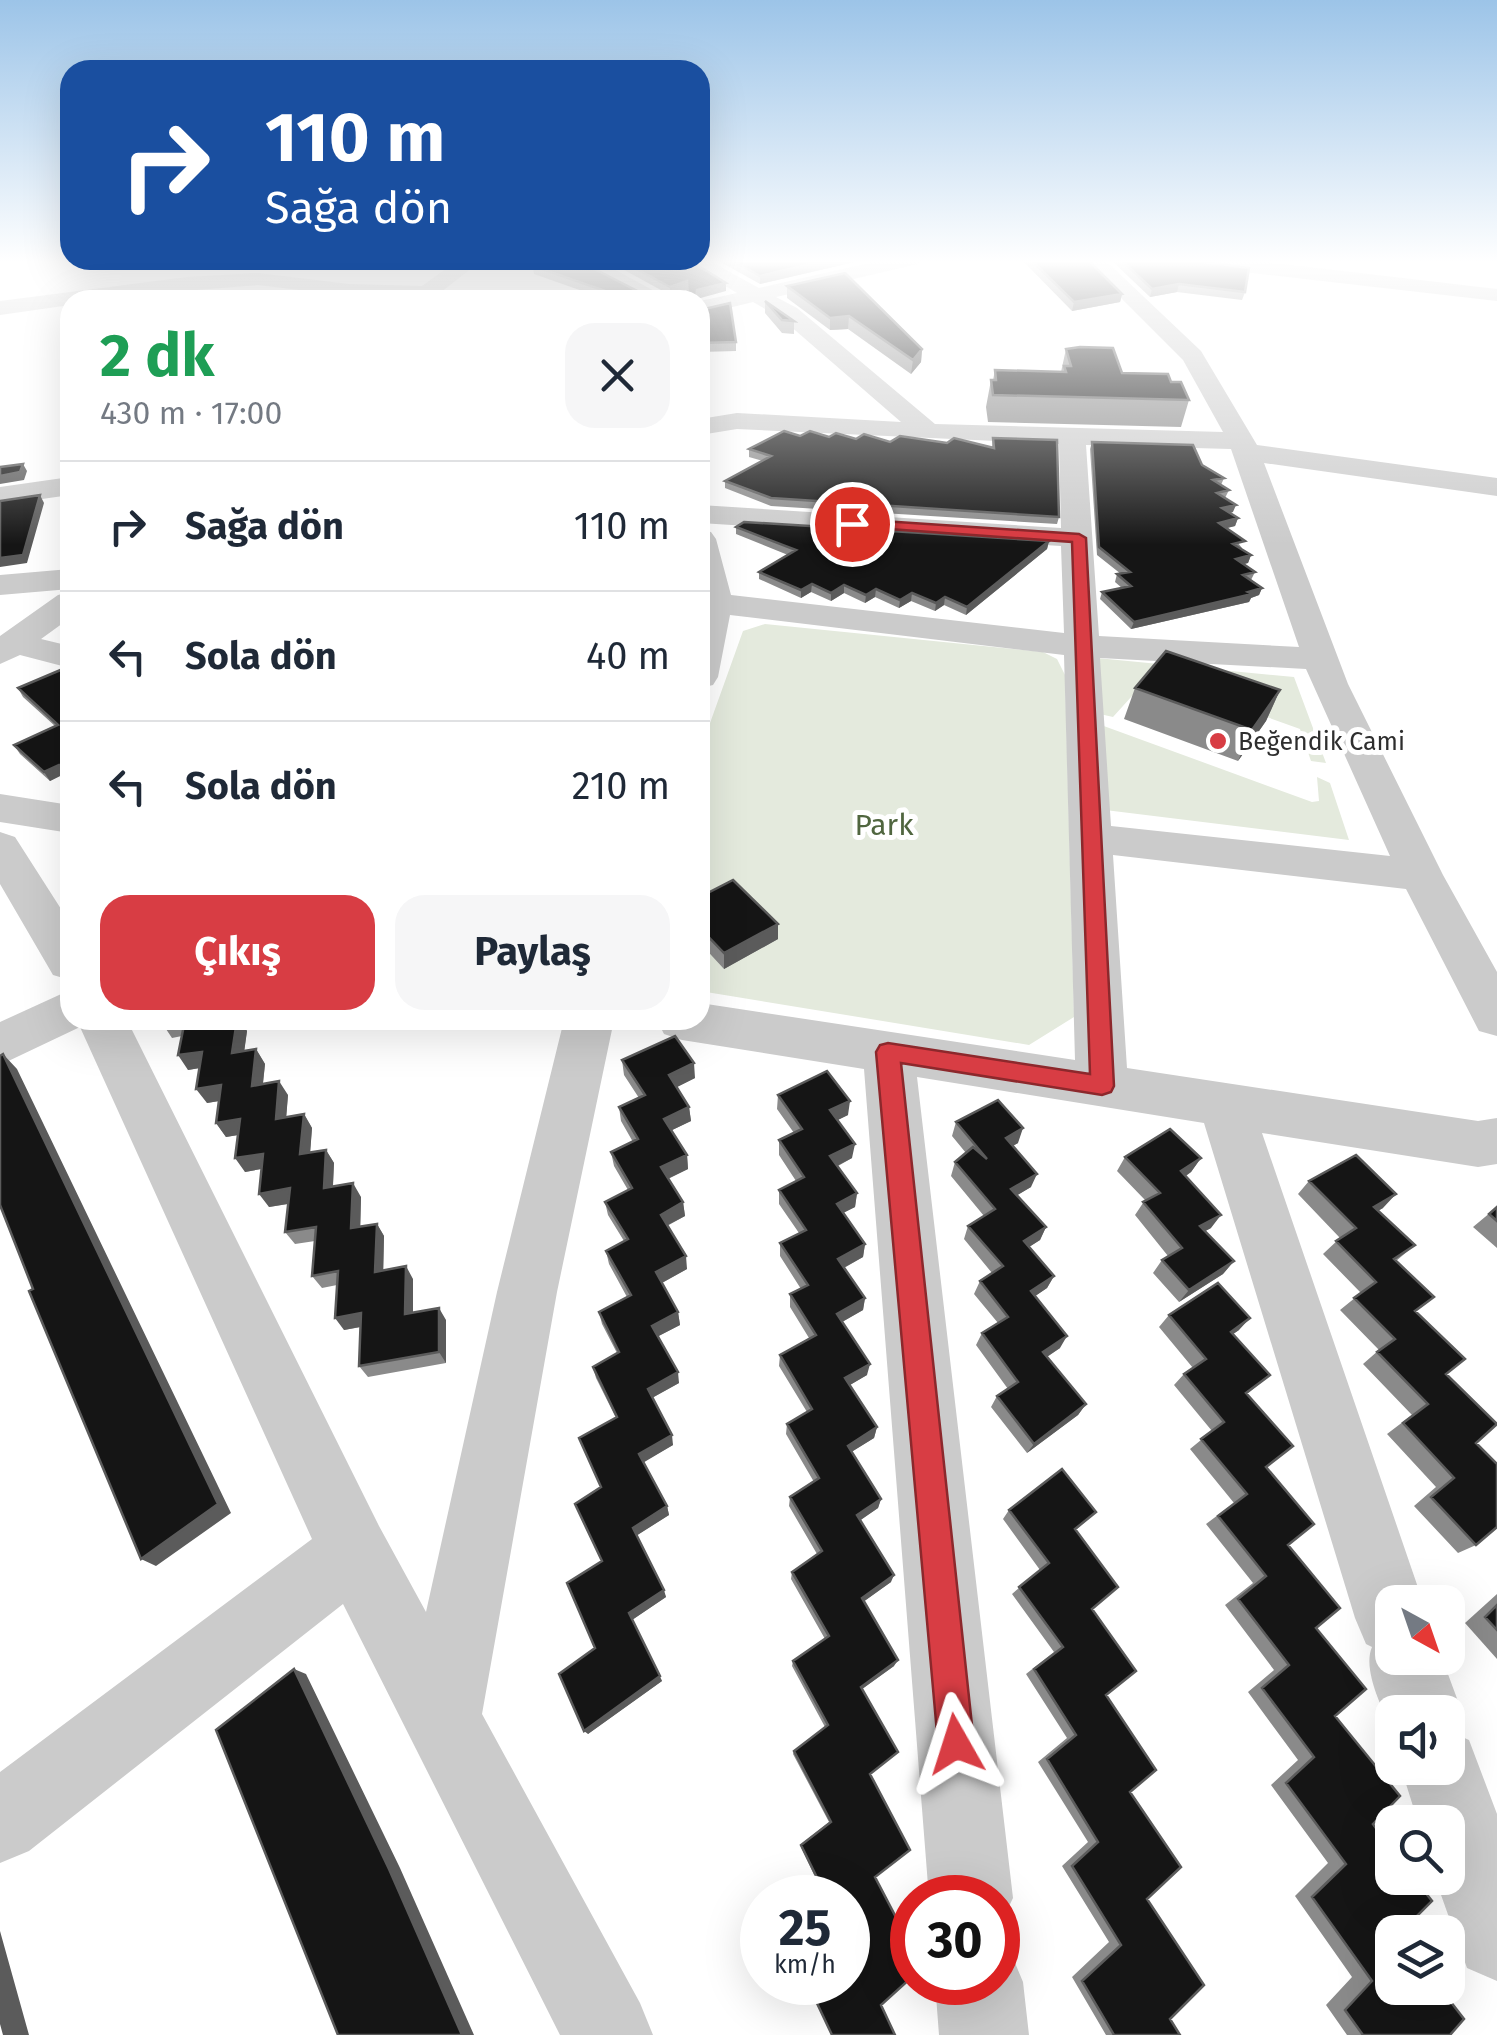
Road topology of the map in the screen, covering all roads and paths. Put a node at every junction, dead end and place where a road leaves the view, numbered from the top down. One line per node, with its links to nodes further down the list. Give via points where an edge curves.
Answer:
1 (839, 355): 4 (street)
2 (1192, 355): 6 (street)
3 (710, 425): 4 (street)
4 (928, 432): 5 (street)
5 (1072, 434): 6 (street); 11 (street)
6 (1244, 446): 8 (street); 19 (street)
7 (60, 487): 9 (street)
8 (1497, 488)
9 (0, 496)
10 (710, 515): 11 (street)
11 (1079, 538): 16 (street)
12 (60, 581): 13 (street)
13 (0, 585)
14 (710, 602): 16 (street)
15 (60, 609): 17 (street)
16 (1081, 646): 19 (street); 22 (street)
17 (8, 648): 18 (street)
18 (60, 656)
19 (1321, 658): 24 (street)
20 (0, 808): 21 (street)
21 (60, 817)
22 (1090, 838): 24 (street); 33 (street)
23 (0, 847): 25 (street)
24 (1421, 875): 27 (street)
25 (60, 946)
26 (60, 1014): 31 (street)
27 (1497, 1017)
28 (710, 1024): 32 (street)
29 (107, 1030): 36 (street)
30 (587, 1030): 38 (street)
31 (0, 1045)
32 (888, 1052): 33 (street); 41 (street)
33 (1102, 1086): 34 (street)
34 (1225, 1104): 35 (street, via 1478,1144); 37 (street)
35 (1497, 1141)
36 (354, 1551): 38 (street); 40 (street)
37 (1381, 1585)
38 (442, 1718): 44 (street)
39 (1448, 1785): 42 (street)
40 (0, 1822)
41 (969, 1875)
42 (1497, 1938)
43 (981, 2005): 45 (street)
44 (608, 2035)
45 (984, 2035)

